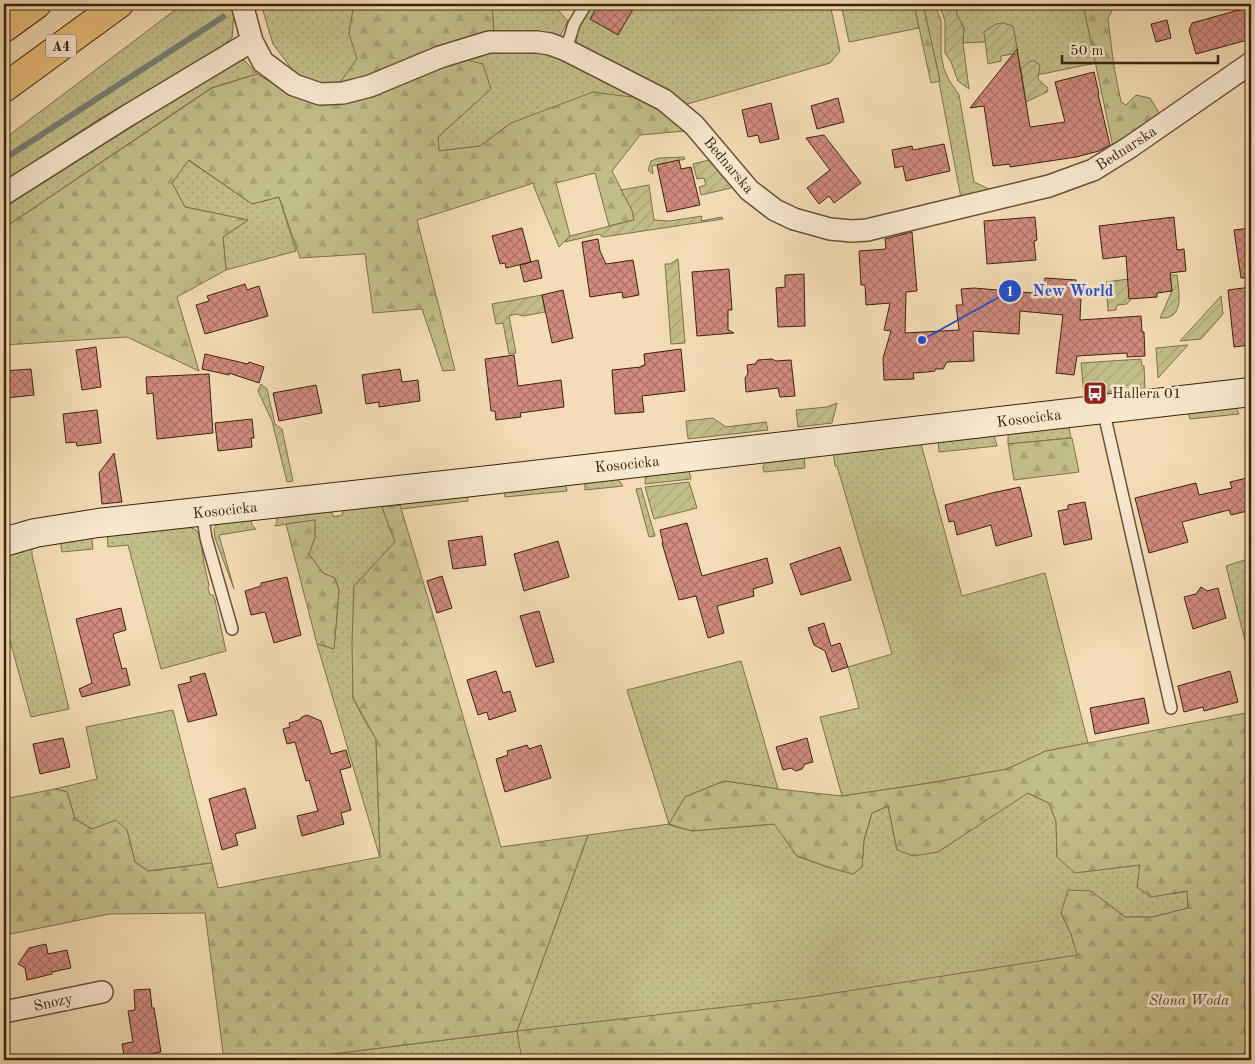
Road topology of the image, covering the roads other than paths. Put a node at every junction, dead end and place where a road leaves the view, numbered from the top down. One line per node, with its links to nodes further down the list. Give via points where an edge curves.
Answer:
1 (37, 4): 5 (highway)
2 (119, 4): 9 (highway, A4)
3 (242, 4): 6 (street, Bednarska)
4 (586, 4): 7 (lane, via 574,24)
5 (4, 28)
6 (252, 41): 7 (street, Bednarska, via 263,62 302,89 320,94 343,93 370,86 440,57 489,42 537,42); 10 (street)
7 (566, 50): 8 (street, Bednarska, via 664,100 694,125 749,190 776,210 794,219 830,229 852,231 1049,186 1093,170)
8 (1251, 63)
9 (4, 88)
10 (4, 194)
11 (1251, 392): 12 (street, Kosocicka)
12 (1103, 409): 13 (street, Kosocicka); 16 (lane)
13 (202, 512): 14 (street, Kosocicka, via 98,523 35,533); 15 (lane, via 206,538)
14 (4, 542)
15 (232, 629)
16 (1171, 708)
17 (102, 992): 18 (street, Snozy)
18 (4, 1012)

